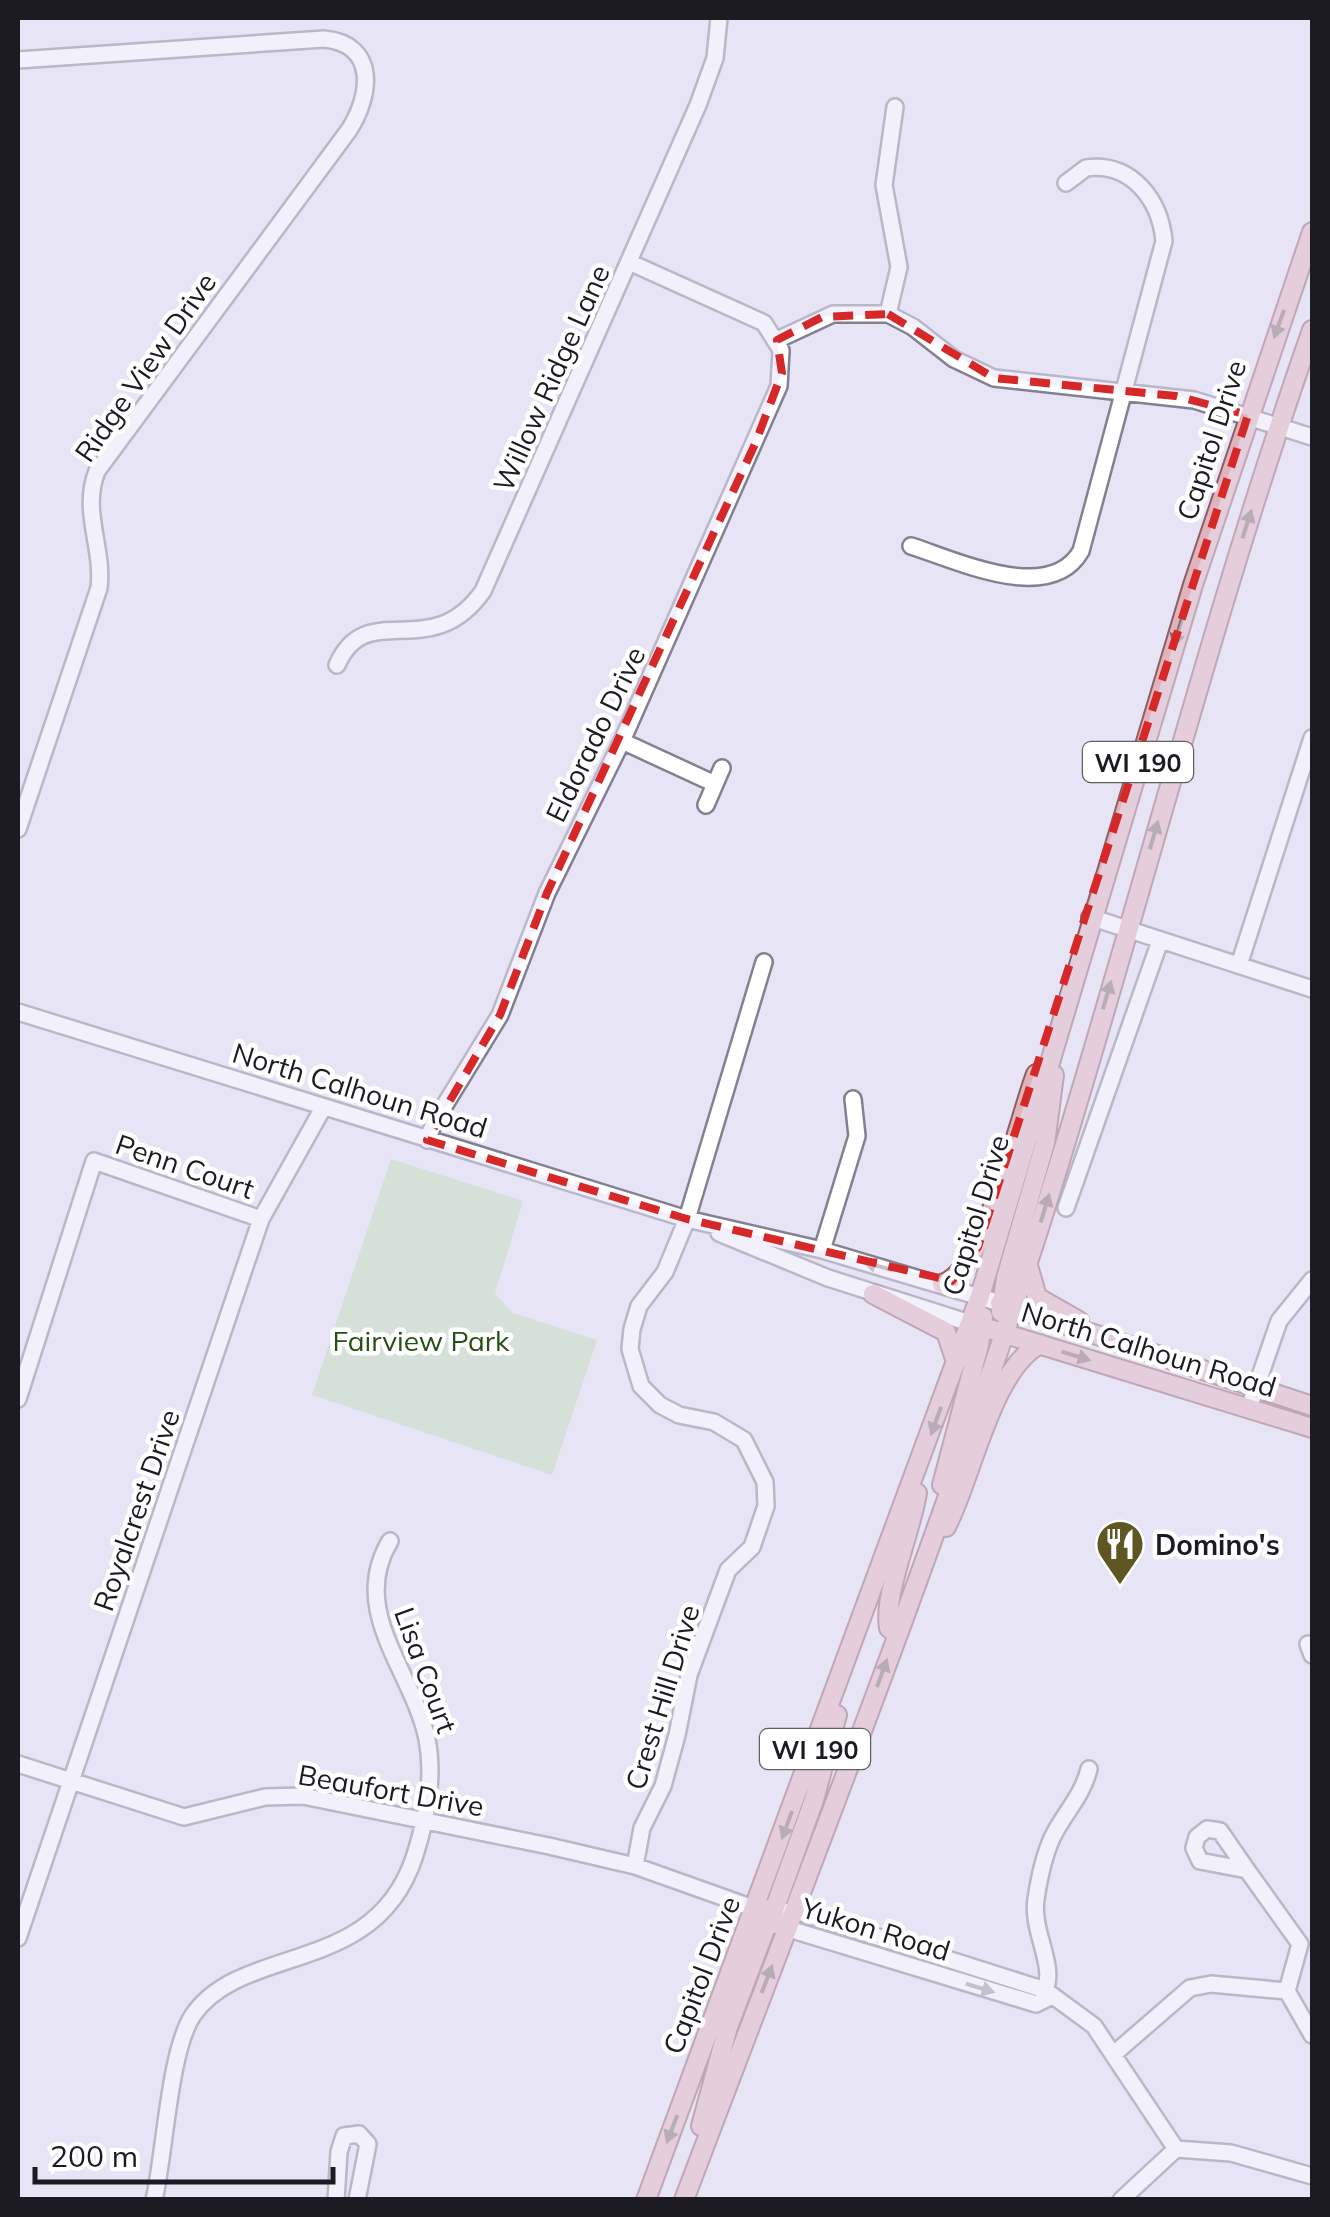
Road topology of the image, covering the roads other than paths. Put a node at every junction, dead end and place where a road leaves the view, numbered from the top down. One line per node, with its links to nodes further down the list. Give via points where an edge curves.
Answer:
1 (719, 18): 6 (street, Willow Ridge Lane, via 708,78)
2 (18, 60): 21 (street, Ridge View Drive, via 324,39 352,49 368,81 350,130 97,471 90,509 100,588)
3 (895, 108): 7 (street, via 884,185 899,268)
4 (1066, 182): 10 (street, via 1086,168 1112,169 1142,186 1160,216 1162,257)
5 (1312, 232): 11 (main road, Capitol Drive / WI 190, one-way to 11)
6 (629, 262): 9 (street, via 746,312); 15 (street, Willow Ridge Lane, via 492,573 470,608 432,630 369,631 346,646)
7 (888, 314): 9 (street, via 833,314); 10 (street, via 994,378)
8 (1312, 330): 12 (main road, WI 190)
9 (777, 340): 17 (street, Eldorado Drive, via 782,373 775,399)
10 (1125, 392): 11 (street); 14 (street, via 1087,532 1068,568 1038,580)
11 (1248, 415): 12 (street); 22 (main road, Capitol Drive / WI 190, one-way to 22)
12 (1278, 426): 13 (street); 23 (main road, WI 190, one-way to 12)
13 (1312, 438)
14 (911, 546)
15 (337, 665)
16 (1312, 738): 26 (street)
17 (622, 741): 19 (street); 33 (street, Eldorado Drive, via 548,892 500,1015)
18 (722, 768): 19 (street)
19 (715, 784): 20 (street)
20 (706, 805)
21 (18, 829)
22 (1090, 917): 23 (street); 27 (main road, Capitol Drive / WI 190)
23 (1126, 929): 24 (street); 38 (main road, WI 190, one-way to 23)
24 (1160, 941): 26 (street); 34 (street)
25 (764, 962): 36 (street, Crest Hill Drive)
26 (1239, 965): 28 (street)
27 (1074, 970): 30 (main road, Capitol Drive / WI 190); 40 (main road, via 978,1247 958,1276)
28 (1312, 989)
29 (18, 1012): 32 (street, North Calhoun Road)
30 (1056, 1044): 42 (main road, Capitol Drive / WI 190); 43 (main road, via 1045,1142)
31 (853, 1099): 37 (street, via 857,1136)
32 (322, 1108): 33 (street, North Calhoun Road); 35 (street, Royalcrest Drive)
33 (428, 1140): 36 (street, North Calhoun Road)
34 (1066, 1208)
35 (260, 1220): 50 (street, Penn Court, via 94,1161); 61 (street, Royalcrest Drive)
36 (688, 1220): 37 (street, North Calhoun Road); 41 (street, North Calhoun Road); 63 (street, Crest Hill Drive, via 665,1272 639,1306 630,1348 634,1374 660,1405 714,1422 744,1440 766,1482 766,1506 752,1547 728,1570 689,1676)
37 (822, 1250): 40 (street, North Calhoun Road, one-way to 37)
38 (1030, 1254): 43 (main road, WI 190); 47 (main road, via 1037,1298)
39 (1312, 1280): 49 (street, via 1279,1321)
40 (942, 1284): 42 (street, North Calhoun Road)
41 (873, 1294): 44 (street, North Calhoun Road); 48 (main road, via 946,1332)
42 (980, 1296): 43 (street, North Calhoun Road); 44 (main road)
43 (1006, 1305): 45 (main road); 47 (main road, North Calhoun Road)
44 (976, 1325): 45 (main road, North Calhoun Road); 48 (main road, Capitol Drive); 56 (main road)
45 (1004, 1333): 46 (main road, North Calhoun Road); 56 (main road, Capitol Drive / WI 190)
46 (1040, 1344): 52 (main road, North Calhoun Road, one-way to 52); 57 (main road, via 1003,1386 962,1496)
47 (1129, 1346): 49 (main road, North Calhoun Road)
48 (956, 1363): 54 (main road, Capitol Drive, one-way to 54)
49 (1255, 1388): 51 (main road, North Calhoun Road); 52 (street)
50 (18, 1398)
51 (1312, 1406)
52 (1249, 1408): 53 (main road, North Calhoun Road)
53 (1312, 1428)
54 (922, 1458): 58 (main road, via 912,1524 886,1610); 65 (main road, Capitol Drive, one-way to 65, via 854,1641 823,1768)
55 (390, 1541): 62 (street, Lisa Court, via 372,1591 427,1737 430,1796)
56 (930, 1542): 57 (main road, Capitol Drive / WI 190)
57 (917, 1580): 58 (main road, Capitol Drive / WI 190)
58 (897, 1634): 65 (main road, Capitol Drive / WI 190, one-way to 58)
59 (18, 1764): 61 (street, Beaufort Drive)
60 (1089, 1769): 68 (street, via 1076,1804 1052,1838 1038,1884 1034,1921 1051,1975)
61 (71, 1782): 62 (street, Beaufort Drive, via 184,1817 285,1796); 66 (street, Royalcrest Drive)
62 (424, 1819): 63 (street, Beaufort Drive); 73 (street, Lisa Court, via 413,1861 390,1902 362,1928 330,1947 238,1980 193,2016 182,2043)
63 (635, 1866): 65 (street, Beaufort Drive)
64 (1246, 1870): 67 (street, via 1300,1944)
65 (775, 1916): 68 (street, Yukon Road, via 1036,2004); 76 (main road, Capitol Drive / WI 190, one-way to 76); 77 (main road, one-way to 65, via 728,2027)
66 (18, 1938)
67 (1287, 1991): 69 (street); 70 (street, via 1190,1988)
68 (1047, 1993): 70 (street, via 1080,2012)
69 (1312, 2035)
70 (1116, 2053): 71 (street)
71 (1176, 2149): 72 (street, via 1232,2153); 78 (street)
72 (1312, 2176)
73 (154, 2200)
74 (336, 2200): 75 (street, via 338,2152 344,2136 359,2134 368,2144)
75 (358, 2200)
76 (646, 2200)
77 (683, 2200)
78 (1121, 2200)

